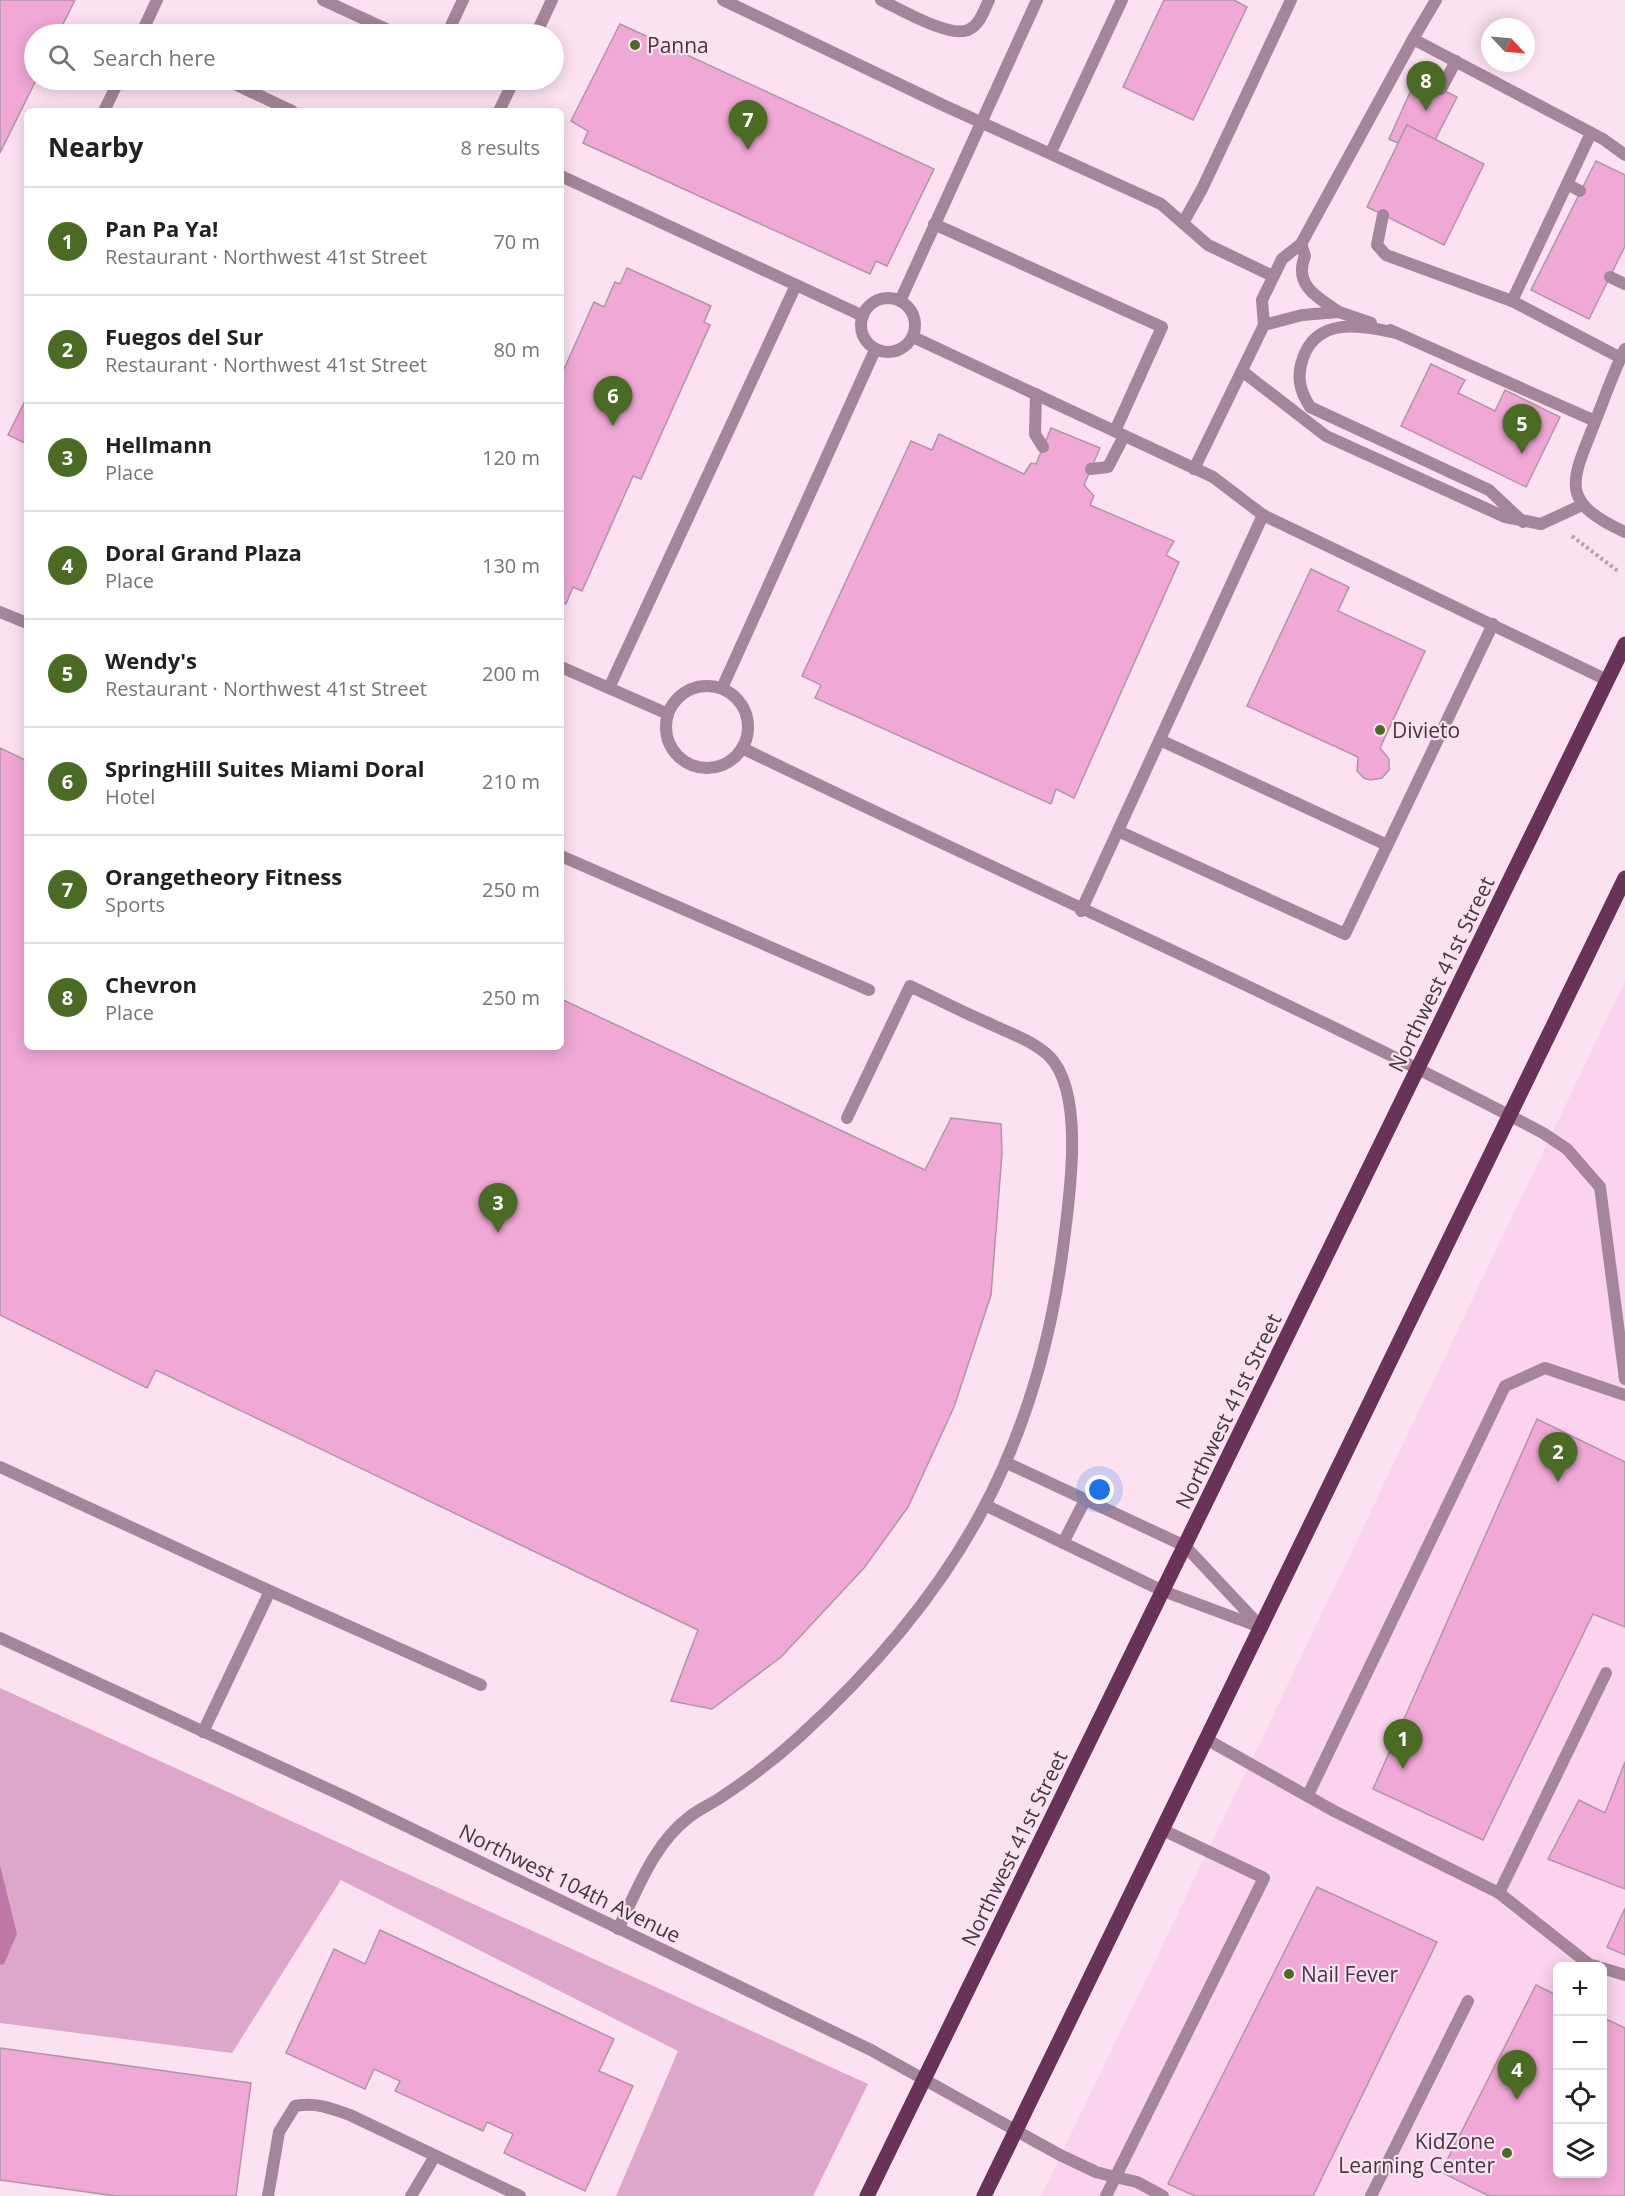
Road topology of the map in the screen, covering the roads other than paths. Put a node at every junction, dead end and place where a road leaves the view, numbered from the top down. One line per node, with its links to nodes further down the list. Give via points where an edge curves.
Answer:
1 (157, 0): 12 (street)
2 (323, 0): 13 (street)
3 (463, 0): 14 (street)
4 (552, 0): 15 (street)
5 (723, 0): 25 (street)
6 (881, 0): 7 (street, via 947,30 967,31 978,22)
7 (989, 0)
8 (1037, 0): 25 (street)
9 (1122, 0): 27 (street)
10 (1291, 0): 33 (street)
11 (1436, 0): 16 (street)
12 (146, 24)
13 (375, 24)
14 (452, 24)
15 (541, 24)
16 (1413, 39): 17 (street); 36 (street)
17 (1456, 61): 18 (street); 26 (street)
18 (1441, 89)
19 (114, 90): 22 (street)
20 (247, 90): 23 (street)
21 (509, 90): 24 (street)
22 (105, 108)
23 (285, 108)
24 (500, 108)
25 (980, 122): 27 (street); 34 (street)
26 (1591, 133): 28 (street); 30 (street)
27 (1051, 152): 33 (street, via 1161,204)
28 (1625, 155)
29 (564, 177): 41 (street)
30 (1567, 184): 31 (street); 35 (street)
31 (1580, 191)
32 (1383, 215): 43 (street, via 1377,245 1386,255)
33 (1183, 223): 38 (street, via 1208,245)
34 (934, 224): 42 (street); 54 (street, via 1162,327)
35 (1539, 242): 37 (street); 43 (street)
36 (1301, 244): 38 (street, via 1282,259); 44 (street, via 1305,256 1302,279 1319,299)
37 (1552, 248)
38 (1273, 276): 46 (street, via 1262,300)
39 (1610, 277): 40 (street)
40 (1625, 284)
41 (796, 285): 45 (street); 68 (street)
42 (900, 301): 45 (street, via 891,298 874,302); 48 (street, via 914,317)
43 (1512, 301): 50 (street)
44 (1339, 312): 46 (street, via 1302,315); 47 (street)
45 (863, 316): 49 (street, via 862,332)
46 (1264, 325): 51 (street)
47 (1396, 333): 53 (street); 60 (street, via 1355,327 1329,330 1314,337 1304,355 1299,380 1310,407 1490,489)
48 (913, 337): 49 (street, via 897,351); 52 (street)
49 (875, 350): 69 (street)
50 (1623, 354): 53 (street)
51 (1242, 371): 57 (street); 60 (street, via 1326,436)
52 (1036, 394): 54 (street); 55 (street, via 1035,434)
53 (1595, 421): 58 (street, via 1575,472)
54 (1119, 433): 56 (street, via 1108,467); 57 (street)
55 (1043, 447)
56 (1091, 469)
57 (1194, 469): 59 (street, via 1228,486)
58 (1582, 505): 60 (street, via 1541,524); 61 (street, via 1598,519)
59 (1263, 515): 64 (street); 71 (street)
60 (1523, 522)
61 (1625, 532)
62 (0, 612): 63 (street)
63 (24, 622)
64 (1493, 624): 67 (street); 74 (street)
65 (1625, 644): 67 (main road, Northwest 41st Street)
66 (564, 669): 68 (street)
67 (1607, 680): 79 (main road, Northwest 41st Street)
68 (609, 688): 70 (street)
69 (722, 688): 70 (street, via 710,685 689,690); 72 (street, via 737,698 746,713 748,731)
70 (668, 714): 72 (street, via 670,744 690,765 713,768 735,758)
71 (1160, 740): 73 (street); 74 (street)
72 (742, 748): 77 (street)
73 (1118, 831): 74 (street, via 1345,934); 77 (street)
74 (1387, 845)
75 (564, 857): 78 (street)
76 (1624, 881): 80 (main road)
77 (1082, 911): 79 (street)
78 (869, 990)
79 (1418, 1068): 80 (street); 89 (main road, Northwest 41st Street)
80 (1509, 1115): 82 (street, via 1567,1149 1600,1186); 92 (main road)
81 (847, 1119): 84 (street, via 910,986 1029,1042 1049,1056 1062,1076 1069,1094 1071,1141 1061,1267 1041,1368)
82 (1625, 1379)
83 (1625, 1395): 98 (street, via 1545,1368 1505,1386)
84 (1007, 1463): 86 (street); 87 (street)
85 (0, 1467): 90 (street)
86 (1084, 1500): 88 (street); 89 (street)
87 (987, 1506): 88 (street); 101 (street, via 943,1576 900,1634 857,1682 784,1750 748,1779 687,1818 664,1843)
88 (1063, 1543): 91 (street)
89 (1185, 1546): 91 (main road, Northwest 41st Street); 92 (street)
90 (270, 1591): 95 (street); 96 (street)
91 (1163, 1591): 92 (street); 106 (main road, Northwest 41st Street)
92 (1261, 1627): 97 (main road)
93 (0, 1638): 96 (street, Northwest 104th Avenue)
94 (1606, 1674): 100 (street)
95 (481, 1685)
96 (203, 1731): 101 (street, Northwest 104th Avenue)
97 (1206, 1739): 98 (street); 99 (main road)
98 (1308, 1795): 100 (street)
99 (1163, 1830): 107 (main road); 109 (street, via 1264,1878)
100 (1499, 1893): 102 (street)
101 (618, 1929): 106 (street, Northwest 104th Avenue, via 871,2050)
102 (1586, 1962)
103 (1607, 1970): 104 (street)
104 (1625, 1975)
105 (1468, 2001): 117 (street)
106 (925, 2080): 107 (street, Northwest 104th Avenue); 113 (main road, Northwest 41st Street)
107 (1017, 2131): 109 (street, Northwest 104th Avenue, via 1096,2172); 114 (main road)
108 (435, 2156): 110 (street, via 326,2106 308,2103 296,2106 279,2132); 111 (street); 112 (street)
109 (1115, 2177): 115 (street); 116 (street, Northwest 104th Avenue, via 1137,2182)
110 (268, 2196)
111 (411, 2196)
112 (520, 2196)
113 (867, 2196)
114 (984, 2196)
115 (1106, 2196)
116 (1163, 2196)
117 (1371, 2196)

